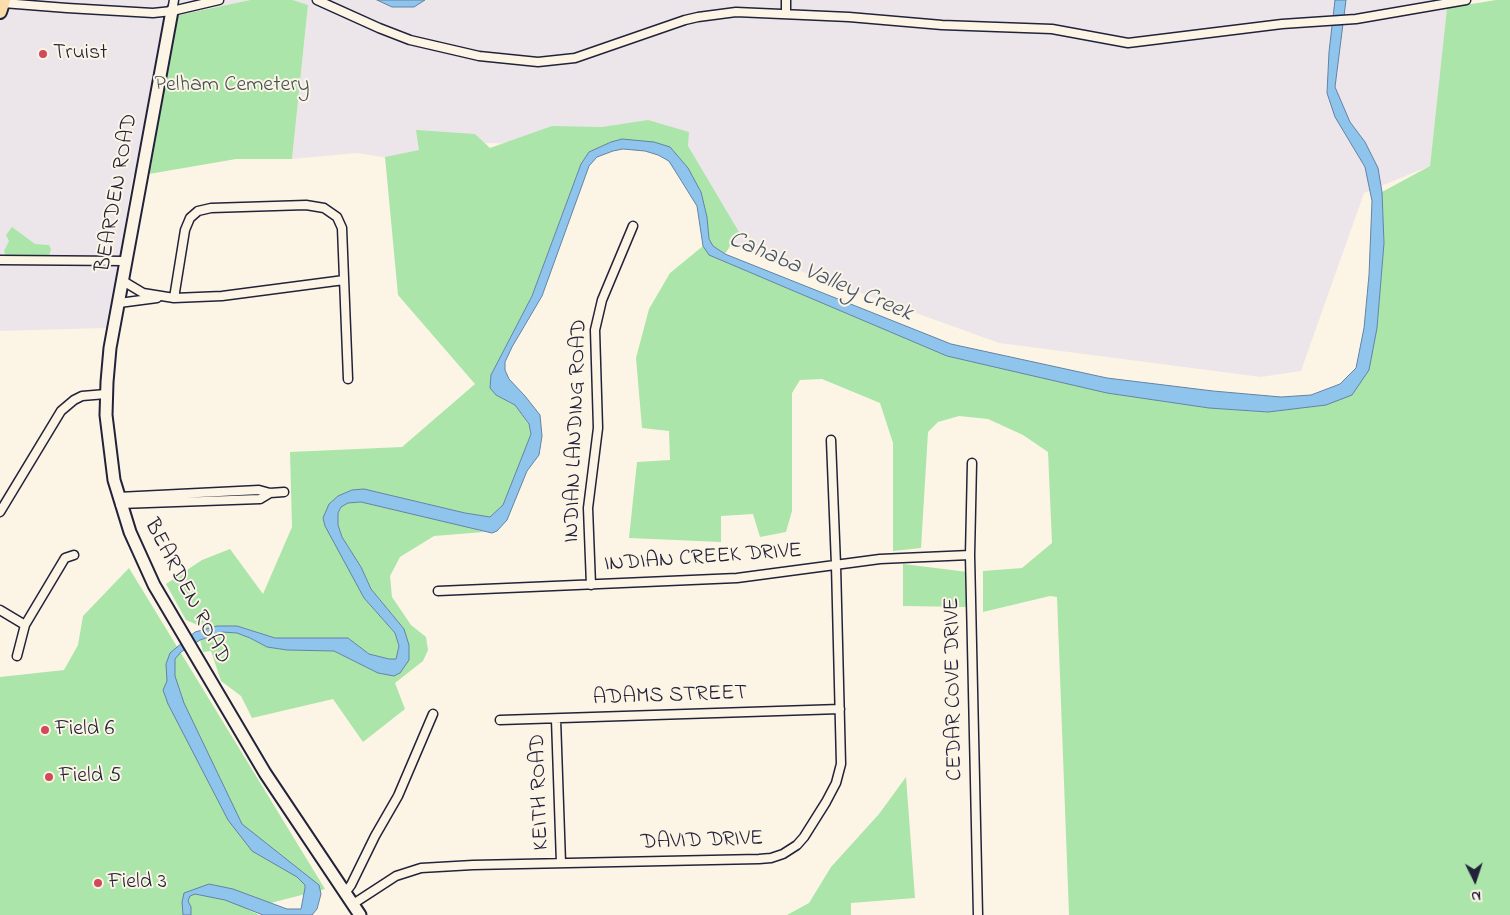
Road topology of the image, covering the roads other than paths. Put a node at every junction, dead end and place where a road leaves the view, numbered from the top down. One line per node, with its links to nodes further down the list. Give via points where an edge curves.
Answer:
1 (219, 0): 6 (street)
2 (317, 0): 7 (street, via 410,40 480,56 538,62 589,55 698,16 736,12)
3 (786, 0): 7 (street)
4 (1466, 0): 7 (street, via 1356,19 1282,24 1128,43 1052,29)
5 (2, 4): 6 (street, via 133,12)
6 (173, 6): 12 (street, BEARDEN ROAD)
7 (786, 14)
8 (340, 206): 9 (street)
9 (333, 213): 13 (street, via 342,228); 16 (street, via 313,205 198,211 187,224)
10 (633, 226): 28 (street, INDIAN LANDING ROAD, via 602,300 595,330 598,428 588,508)
11 (0, 260): 12 (street)
12 (126, 261): 14 (street, BEARDEN ROAD)
13 (344, 280): 16 (street, via 222,296); 18 (street)
14 (123, 281): 15 (street, via 143,293); 17 (street, BEARDEN ROAD)
15 (164, 297): 16 (street); 17 (street)
16 (174, 298)
17 (118, 302): 19 (street, BEARDEN ROAD)
18 (348, 379)
19 (106, 394): 23 (street, BEARDEN ROAD, via 111,462); 24 (street, via 82,396 61,411)
20 (831, 440): 27 (street, DAVID DRIVE)
21 (972, 463): 26 (street, CEDAR COVE DRIVE)
22 (284, 492): 23 (street, via 270,493 260,499)
23 (119, 500): 38 (street, BEARDEN ROAD, via 140,558 196,656 265,773)
24 (0, 512)
25 (74, 555): 31 (street, via 65,558)
26 (970, 555): 27 (street, INDIAN CREEK DRIVE, via 880,559); 41 (street, CEDAR COVE DRIVE)
27 (836, 565): 28 (street, INDIAN CREEK DRIVE, via 737,578); 33 (street, DAVID DRIVE)
28 (591, 585): 29 (street, INDIAN CREEK DRIVE)
29 (438, 591)
30 (0, 610): 31 (street)
31 (25, 625): 32 (street)
32 (17, 656)
33 (840, 709): 35 (street, ADAMS STREET); 37 (street, DAVID DRIVE, via 841,764 836,783 804,837 789,851 759,859)
34 (433, 714): 38 (street, via 398,796)
35 (556, 719): 36 (street, ADAMS STREET); 37 (street, KEITH ROAD)
36 (500, 720)
37 (561, 863): 39 (street, DAVID DRIVE, via 421,868 396,876)
38 (345, 893): 39 (street, BEARDEN ROAD)
39 (353, 904): 40 (street, BEARDEN ROAD)
40 (360, 915)
41 (978, 915)

